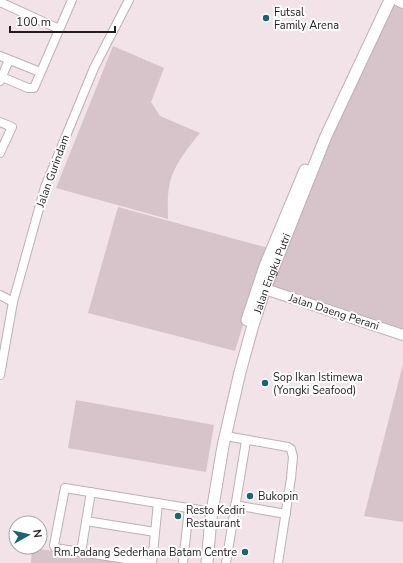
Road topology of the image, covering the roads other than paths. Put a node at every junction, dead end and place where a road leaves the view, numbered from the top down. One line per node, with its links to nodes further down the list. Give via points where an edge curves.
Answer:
1 (72, 0): 8 (street)
2 (129, 0): 18 (street, Jalan Gurindam, via 94,68 45,186)
3 (382, 0): 27 (main road, Jalan Engku Putri, via 321,130 258,287 238,352 224,412)
4 (390, 0): 16 (main road, Jalan Engku Putri, via 326,136)
5 (397, 0): 7 (street)
6 (0, 2): 8 (street)
7 (403, 3)
8 (59, 29): 11 (street)
9 (0, 56): 10 (street)
10 (9, 60): 11 (street); 12 (street)
11 (40, 72): 12 (street, via 33,88)
12 (1, 80)
13 (0, 122): 14 (street, via 12,127)
14 (2, 143): 15 (street)
15 (0, 153)
16 (266, 290): 19 (street, Jalan Daeng Perani); 21 (main road, Jalan Engku Putri, via 240,372)
17 (0, 295): 18 (street)
18 (13, 302): 20 (street, Jalan Gurindam)
19 (403, 335)
20 (0, 375)
21 (226, 436): 22 (street); 35 (main road, Jalan Engku Putri, via 211,518)
22 (246, 441): 25 (street); 28 (street, via 291,449 292,478)
23 (91, 492): 24 (street); 29 (street); 31 (street, via 67,487 64,489 54,545 55,548)
24 (158, 503): 26 (street); 30 (street)
25 (235, 505): 28 (street); 36 (street)
26 (189, 508): 27 (street); 33 (street)
27 (206, 511): 34 (main road, Jalan Engku Putri)
28 (286, 514): 37 (street)
29 (86, 521): 30 (street); 31 (street)
30 (155, 532): 32 (street)
31 (81, 552): 32 (street)
32 (151, 563)
33 (183, 563)
34 (200, 563)
35 (208, 563)
36 (226, 563)
37 (278, 563)

